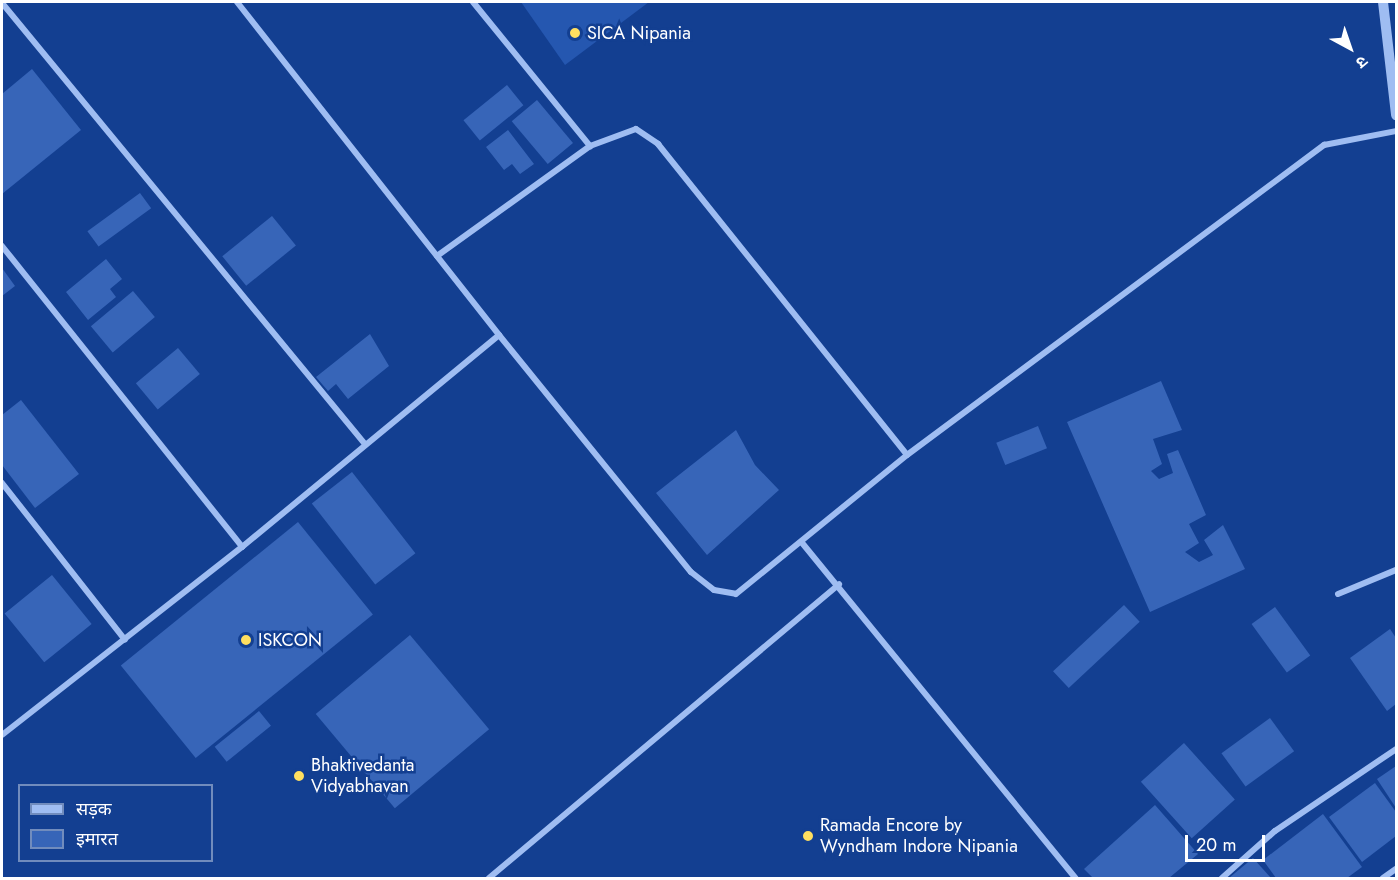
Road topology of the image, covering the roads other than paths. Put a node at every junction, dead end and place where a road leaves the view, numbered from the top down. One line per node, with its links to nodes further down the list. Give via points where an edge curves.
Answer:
1 (237, 2): 9 (street)
2 (473, 2): 7 (street)
3 (1383, 2): 5 (street)
4 (2, 3): 11 (street)
5 (1396, 115)
6 (1396, 131): 12 (street, via 1324,145)
7 (590, 146): 9 (street); 12 (street, via 625,129 636,129 658,144)
8 (2, 246): 15 (street)
9 (437, 256): 10 (street)
10 (499, 335): 11 (street); 14 (street, via 691,572 714,590 736,594)
11 (364, 443): 15 (street)
12 (907, 455): 14 (street)
13 (2, 483): 19 (street)
14 (803, 544): 17 (street)
15 (242, 547): 19 (street)
16 (1396, 570): 18 (street)
17 (839, 584): 23 (street); 24 (street)
18 (1338, 594)
19 (125, 640): 20 (street)
20 (2, 737)
21 (1396, 749): 25 (street, via 1275,831)
22 (1396, 869): 26 (street)
23 (489, 879)
24 (1075, 879)
25 (1222, 879)
26 (1383, 879)

